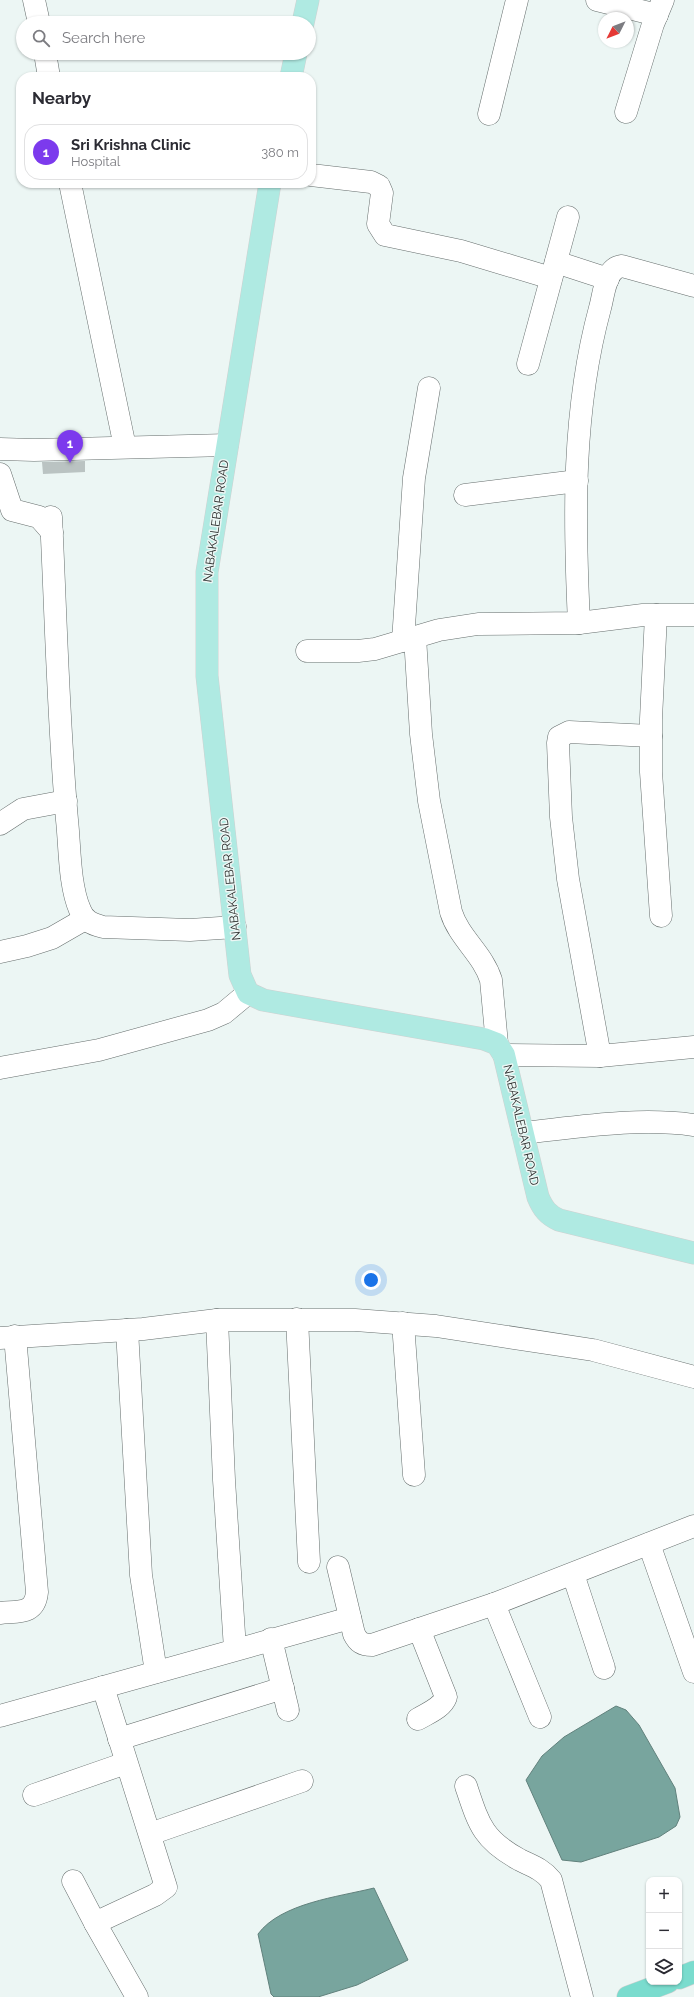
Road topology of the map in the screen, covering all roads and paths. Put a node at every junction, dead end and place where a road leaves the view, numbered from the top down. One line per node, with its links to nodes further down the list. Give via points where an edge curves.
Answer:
1 (34, 0): 6 (street)
2 (308, 0): 7 (main road)
3 (517, 0): 13 (street)
4 (597, 0): 5 (street)
5 (660, 8): 12 (street)
6 (37, 16)
7 (305, 16)
8 (46, 60): 10 (street)
9 (295, 60): 11 (main road)
10 (48, 72)
11 (292, 72)
12 (626, 112)
13 (489, 114)
14 (316, 176): 18 (street, via 371,182 379,186 382,193 378,224 385,234)
15 (71, 188): 24 (street)
16 (269, 188): 23 (main road, NABAKALEBAR ROAD)
17 (568, 217): 18 (street)
18 (554, 270): 19 (street); 21 (street)
19 (608, 279): 20 (street, via 611,270 622,266); 27 (street, via 584,378 578,433)
20 (694, 286)
21 (528, 364)
22 (429, 388): 32 (street, via 414,478 407,553)
23 (227, 445): 24 (street); 39 (main road, NABAKALEBAR ROAD, via 207,572 206,619 207,676)
24 (125, 447): 25 (street)
25 (0, 449)
26 (0, 474): 35 (street, via 12,510 39,517 51,524)
27 (577, 481): 28 (street); 31 (street, via 576,561)
28 (465, 495)
29 (656, 615): 30 (street); 31 (street); 34 (street)
30 (694, 615)
31 (579, 623): 32 (street, via 478,624 439,630)
32 (409, 639): 33 (street, via 381,648 358,651); 43 (street, via 429,801 448,899 454,922 488,971)
33 (307, 651)
34 (651, 736): 37 (street); 44 (street, via 569,732 559,737 558,743 561,817 568,879)
35 (66, 801): 36 (street, via 24,809); 38 (street, via 74,886)
36 (0, 824)
37 (661, 916)
38 (85, 919): 39 (street, via 103,927 190,930); 40 (street, via 52,938)
39 (235, 927): 41 (main road, NABAKALEBAR ROAD, via 240,975)
40 (0, 952)
41 (248, 993): 43 (main road, via 263,1000 484,1039); 45 (street, via 224,1013 208,1020 99,1050)
42 (694, 1047): 44 (street)
43 (500, 1049): 44 (street); 47 (main road, NABAKALEBAR ROAD)
44 (600, 1056)
45 (0, 1068)
46 (694, 1125): 47 (street, via 655,1122 610,1123)
47 (523, 1133): 48 (main road, NABAKALEBAR ROAD, via 538,1197 544,1210 551,1216)
48 (694, 1253)
49 (297, 1319): 50 (street); 51 (street); 58 (street)
50 (217, 1320): 52 (street); 66 (street)
51 (403, 1324): 54 (street, via 436,1326 593,1350); 55 (street)
52 (127, 1330): 53 (street); 68 (street, via 141,1575)
53 (8, 1337): 62 (street, via 37,1592 32,1608)
54 (694, 1377)
55 (414, 1475)
56 (694, 1526): 57 (street)
57 (649, 1544): 60 (street); 69 (street)
58 (309, 1562)
59 (338, 1568): 63 (street)
60 (572, 1574): 61 (street); 67 (street)
61 (494, 1604): 64 (street); 74 (street)
62 (0, 1613)
63 (350, 1618): 64 (street, via 357,1641 364,1645 372,1645); 65 (street)
64 (419, 1629): 75 (street, via 446,1697 438,1707)
65 (271, 1639): 66 (street); 71 (street)
66 (235, 1649): 68 (street)
67 (604, 1668)
68 (156, 1672): 70 (street)
69 (694, 1672)
70 (103, 1687): 73 (street); 76 (street)
71 (283, 1688): 72 (street); 76 (street)
72 (288, 1710)
73 (0, 1716)
74 (540, 1717)
75 (418, 1719)
76 (119, 1739): 77 (street)
77 (126, 1763): 80 (street); 81 (street)
78 (302, 1781): 81 (street)
79 (466, 1786): 88 (street, via 485,1834 501,1850 544,1872 550,1880)
80 (34, 1795)
81 (150, 1834): 83 (street, via 166,1887 155,1895)
82 (73, 1881): 83 (street)
83 (95, 1923): 87 (street)
84 (694, 1972): 85 (highway)
85 (682, 1977)
86 (660, 1985): 89 (highway)
87 (137, 1997)
88 (582, 1997)
89 (628, 1997)

